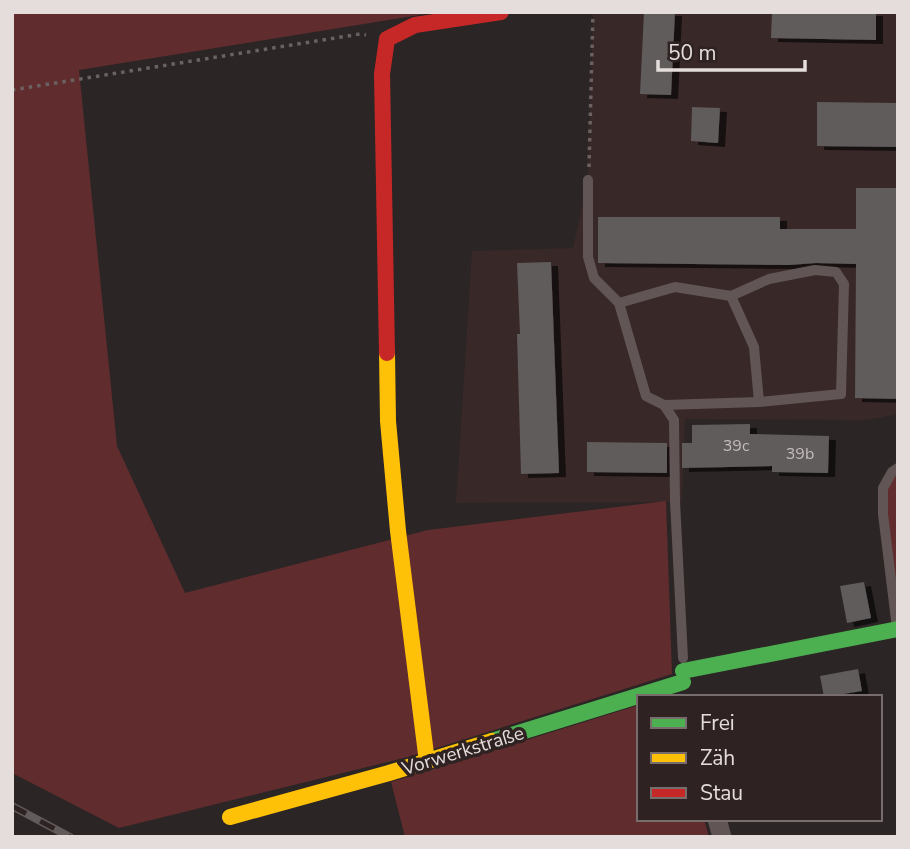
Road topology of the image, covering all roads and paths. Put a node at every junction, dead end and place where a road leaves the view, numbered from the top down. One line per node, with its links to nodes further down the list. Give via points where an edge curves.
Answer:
1 (500, 12): 3 (street, via 415,25)
2 (593, 12): 5 (path)
3 (387, 38): 4 (path, via 360,34); 13 (street, via 382,74 388,421)
4 (12, 90)
5 (588, 180): 7 (lane, via 587,257 594,278)
6 (731, 296): 7 (lane, via 676,287); 8 (lane, via 754,347); 8 (lane, via 769,279 815,270 836,272 844,284 841,394)
7 (619, 303): 9 (lane, via 646,396)
8 (759, 402): 9 (lane)
9 (664, 405): 12 (lane, via 674,419)
10 (898, 468): 11 (lane, via 883,488)
11 (897, 629): 12 (street, Vorwerkstraße)
12 (683, 677): 13 (street, Vorwerkstraße)
13 (427, 762): 14 (street, Vorwerkstraße)
14 (230, 817)

